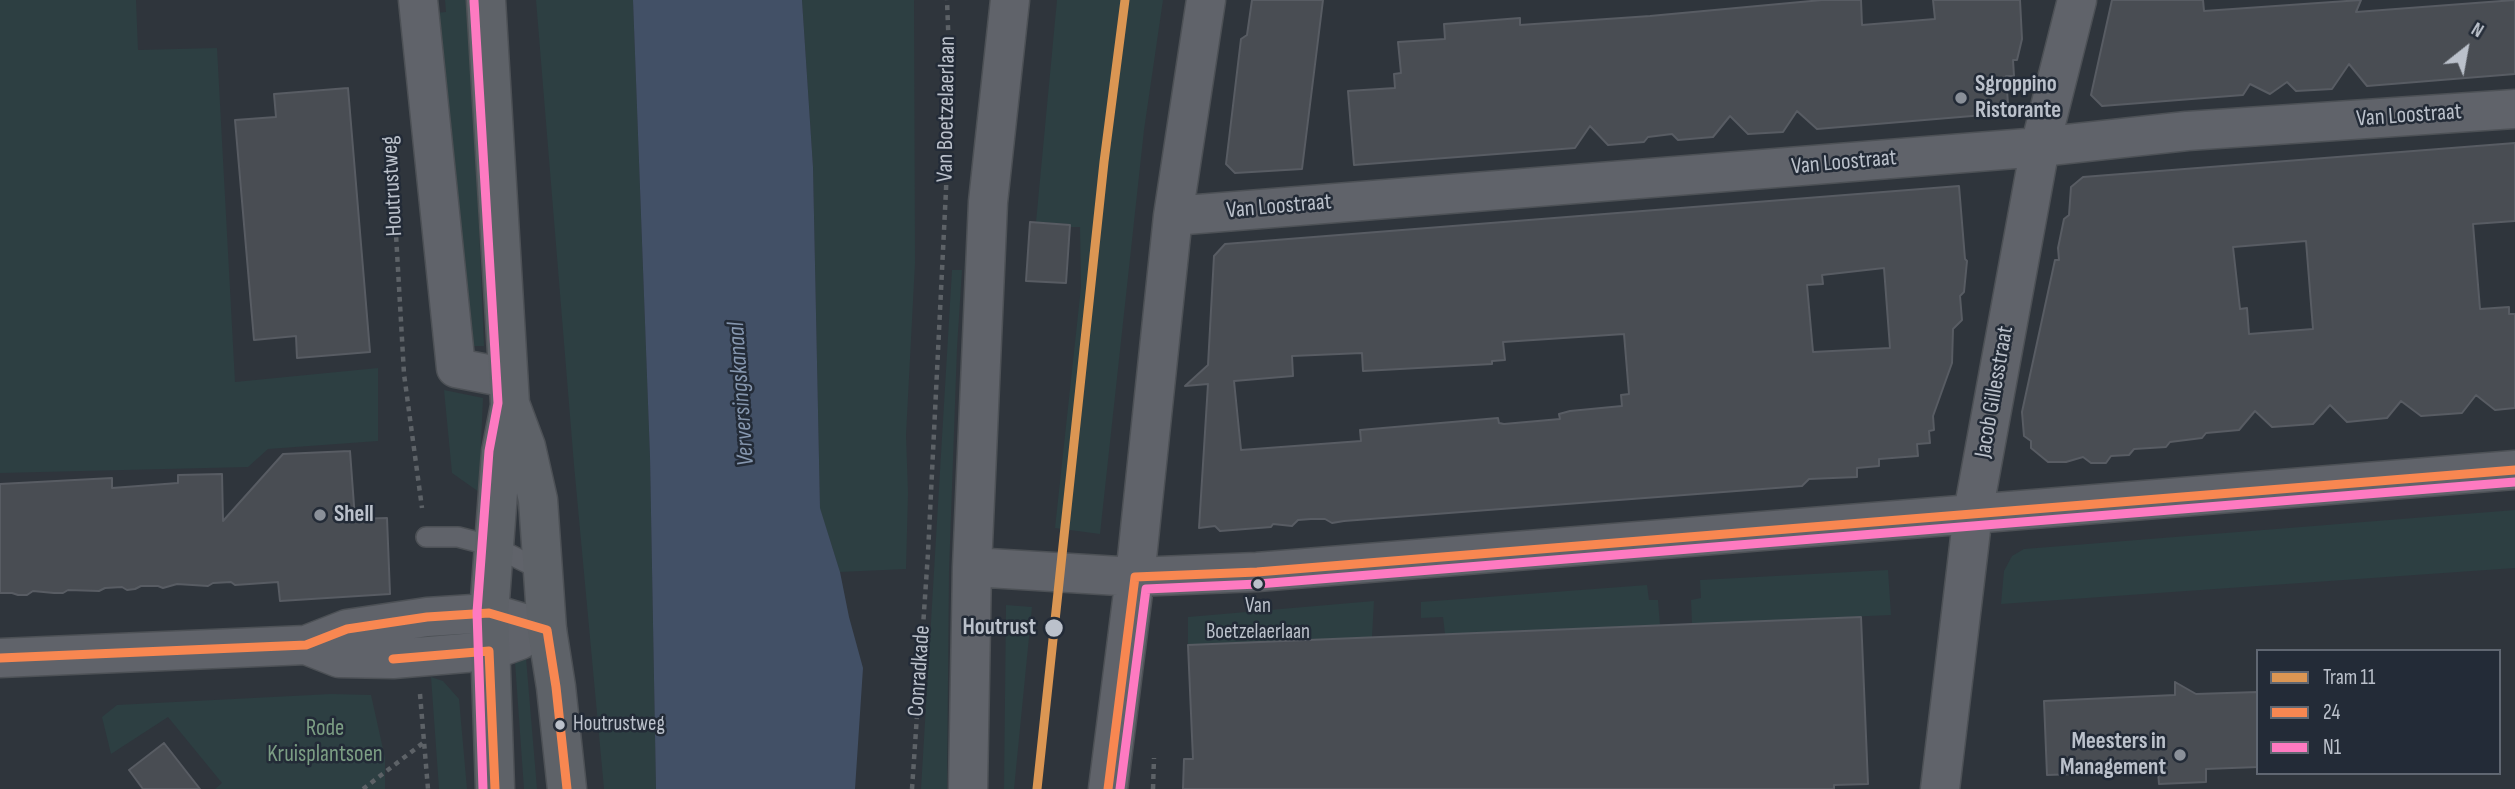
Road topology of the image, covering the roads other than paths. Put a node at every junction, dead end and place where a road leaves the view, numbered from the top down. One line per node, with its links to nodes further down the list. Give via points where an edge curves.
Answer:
1 (418, 0): 9 (street, Houtrustweg, via 456,368)
2 (486, 0): 9 (main road)
3 (1010, 0): 14 (street, Van Boetzelaerlaan, via 988,202)
4 (1206, 0): 8 (street)
5 (2077, 0): 7 (street, Jacob Gillesstraat)
6 (2515, 109): 7 (street, Van Loostraat, via 2187,131)
7 (2040, 147): 8 (street, Van Loostraat); 11 (street, Jacob Gillesstraat)
8 (1173, 216): 16 (street)
9 (509, 391): 13 (main road); 15 (main road, via 538,500)
10 (2515, 470): 11 (street)
11 (1973, 513): 16 (street, via 1257,572); 26 (street, Jacob Gillesstraat)
12 (426, 537): 13 (lane, via 458,537)
13 (493, 546): 15 (lane); 17 (main road)
14 (972, 567): 16 (street); 24 (street, Conradkade)
15 (542, 571): 18 (main road)
16 (1135, 577): 25 (street)
17 (489, 613): 18 (street); 19 (street, via 347,629); 20 (main road)
18 (547, 630): 20 (street); 23 (main road)
19 (306, 645): 20 (street, via 339,658); 21 (street)
20 (489, 651): 22 (main road)
21 (0, 658)
22 (495, 789)
23 (567, 789)
24 (968, 789)
25 (1108, 789)
26 (1940, 789)

